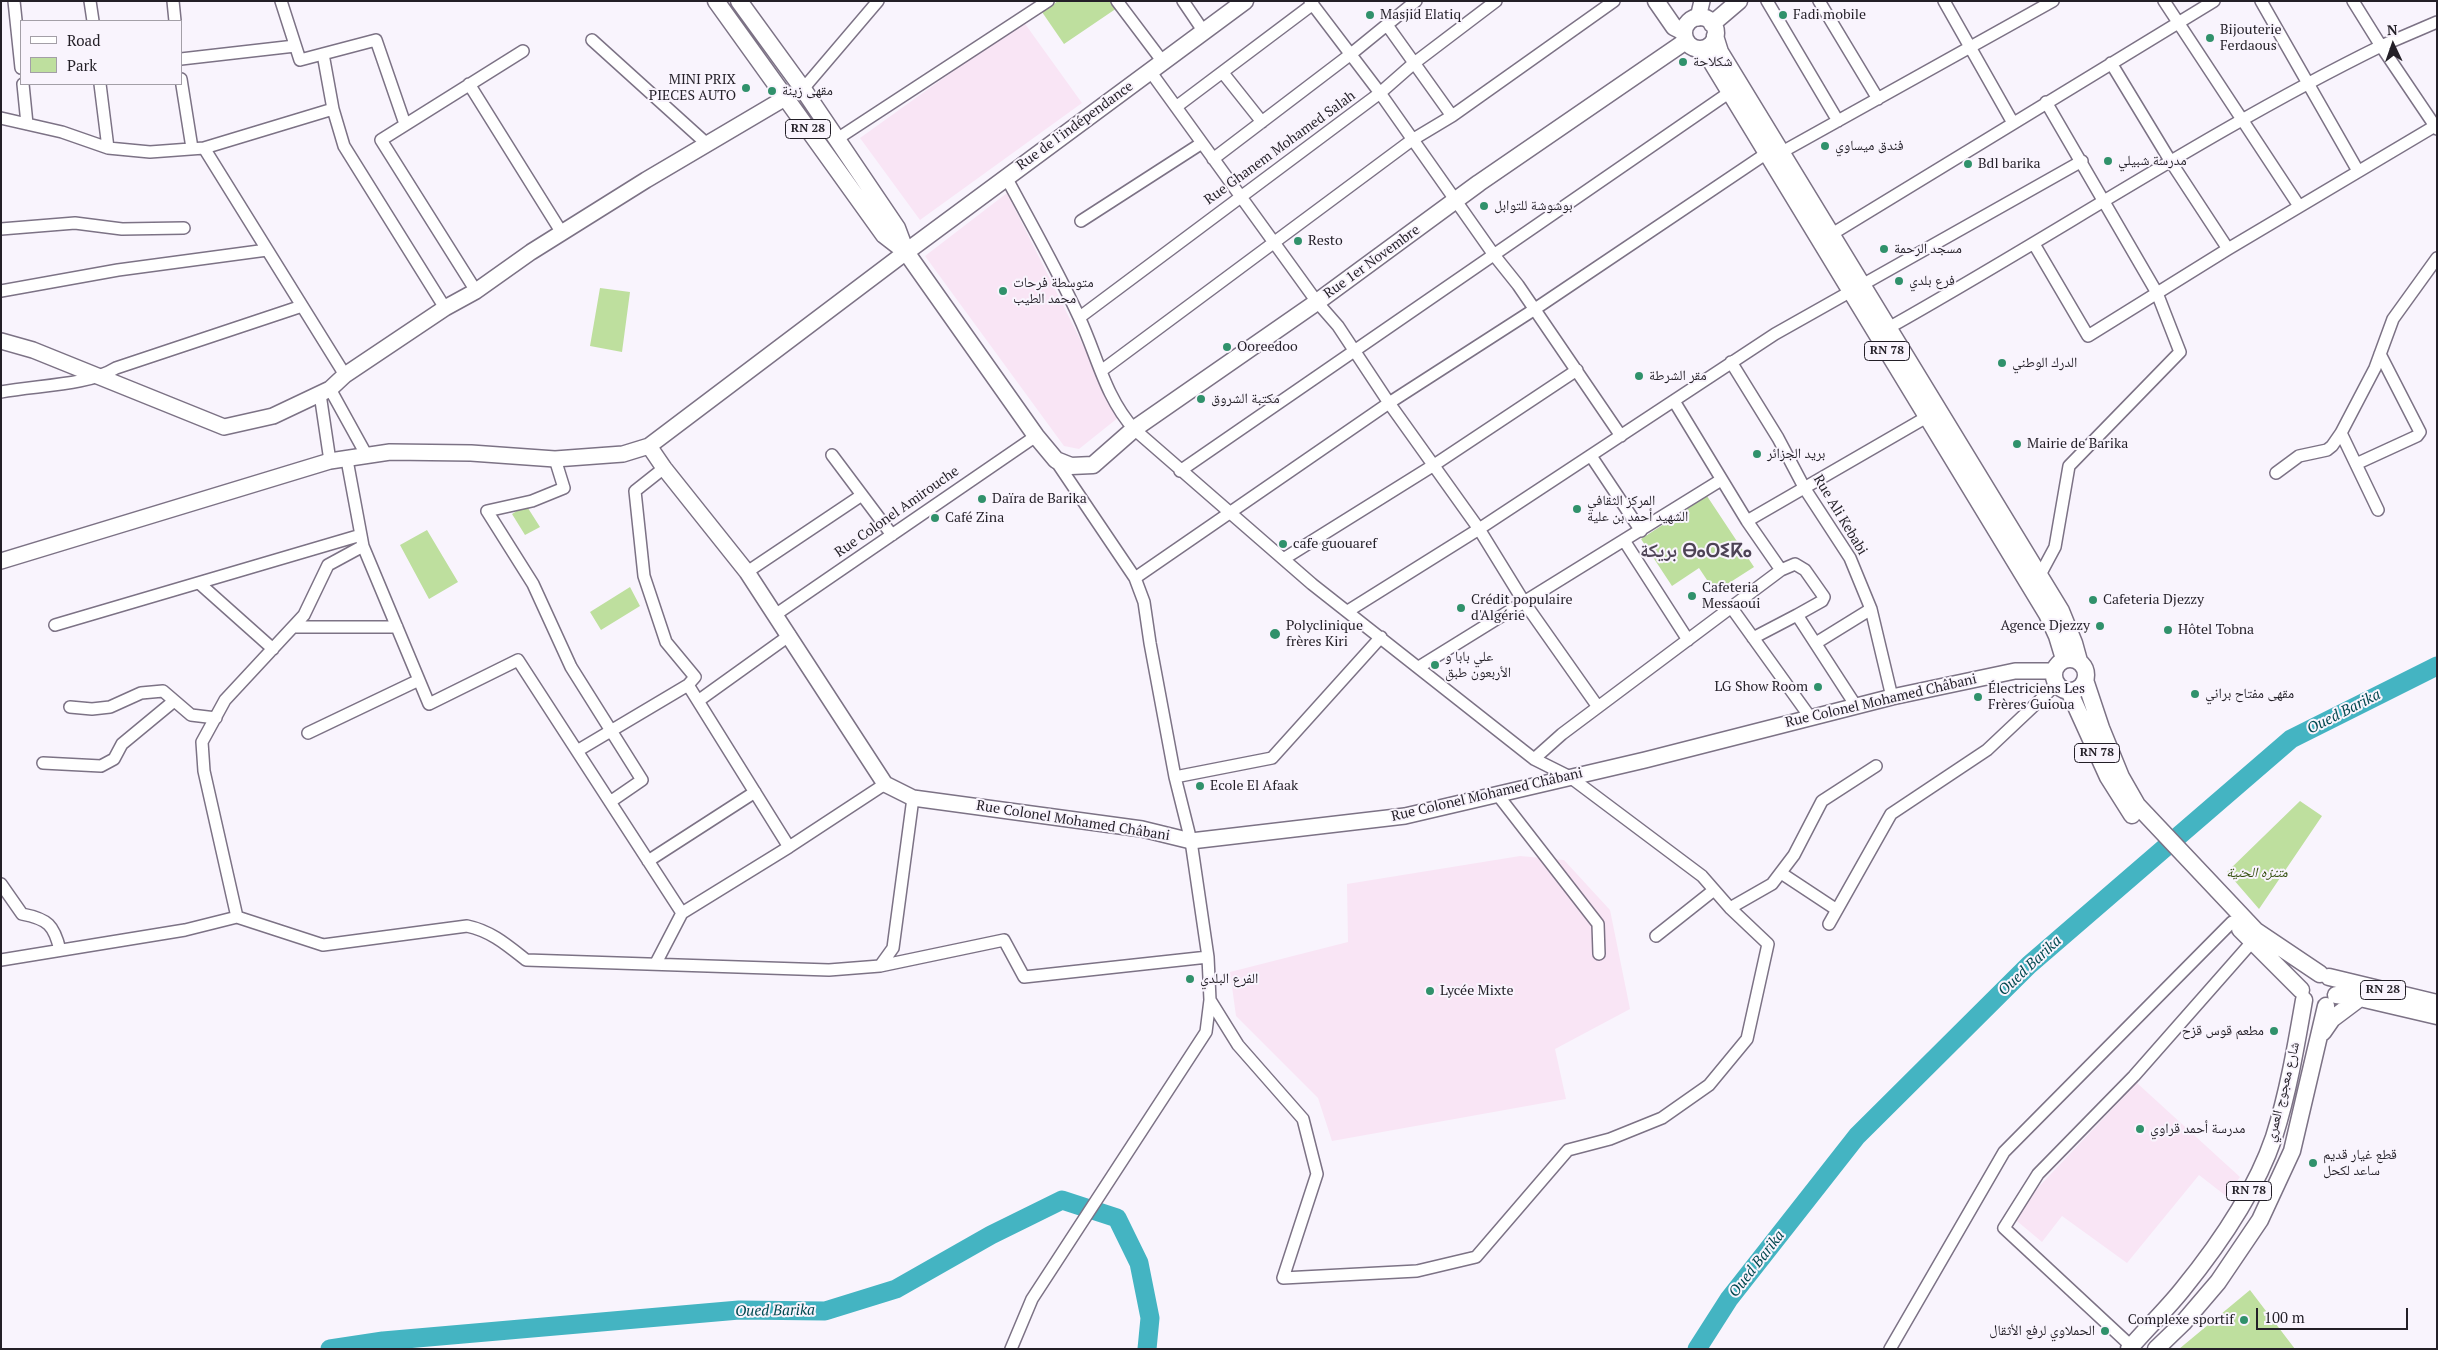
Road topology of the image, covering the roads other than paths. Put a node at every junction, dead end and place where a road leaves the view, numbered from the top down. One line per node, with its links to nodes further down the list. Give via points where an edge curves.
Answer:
1 (14, 1): 43 (street)
2 (90, 1): 28 (street)
3 (173, 1): 29 (street)
4 (281, 1): 37 (street)
5 (716, 1): 57 (main road, RN 28)
6 (739, 1): 54 (main road, RN 28)
7 (1048, 1): 71 (street)
8 (1117, 1): 47 (street)
9 (1183, 1): 34 (street)
10 (1245, 1): 34 (main road, Rue de l'indépendance)
11 (1416, 1): 32 (street)
12 (1496, 1): 46 (street, Rue Ghanem Mohamed Salah)
13 (1614, 1): 62 (street)
14 (1656, 1): 36 (main road, via 1674,27)
15 (1702, 1): 33 (main road)
16 (1739, 1): 33 (main road)
17 (1767, 1): 64 (street)
18 (1818, 1): 58 (street)
19 (1944, 1): 39 (street)
20 (2053, 1): 27 (street)
21 (2164, 1): 31 (street)
22 (2214, 1): 31 (street)
23 (2261, 1): 49 (street)
24 (2353, 1): 38 (street)
25 (1311, 3): 42 (street); 48 (street)
26 (873, 4): 54 (street)
27 (2037, 5): 39 (street)
28 (93, 20)
29 (175, 20)
30 (2437, 22): 38 (street)
31 (2177, 23): 45 (street); 65 (street)
32 (1387, 25): 42 (street); 46 (street)
33 (1708, 26): 36 (main road, via 1688,22); 36 (main road, via 1710,46); 78 (main road)
34 (1204, 32): 47 (main road, Rue de l'indépendance)
35 (592, 40): 74 (street)
36 (1690, 41): 55 (main road, RN 78, via 1711,61); 85 (main road, Rue 1er Novembre)
37 (295, 46): 41 (street, via 300,60); 44 (street)
38 (2381, 46): 49 (street); 70 (street)
39 (1971, 48): 58 (street); 67 (street)
40 (523, 51): 50 (street)
41 (323, 54): 61 (street); 69 (street, via 376,40)
42 (1351, 54): 56 (street); 66 (street)
43 (20, 58)
44 (182, 59)
45 (2111, 62): 59 (street); 81 (street)
46 (1413, 64): 56 (street, Rue Ghanem Mohamed Salah); 62 (street)
47 (1157, 67): 60 (street); 83 (main road, Rue de l'indépendance)
48 (1223, 72): 60 (street); 66 (street)
49 (2309, 81): 65 (street); 82 (street)
50 (469, 84): 69 (street); 91 (street)
51 (23, 85): 68 (street)
52 (100, 85): 75 (street)
53 (182, 85): 76 (street)
54 (803, 89): 57 (street); 71 (main road, RN 28)
55 (1730, 92): 78 (main road, RN 78); 98 (street)
56 (1380, 93): 72 (street); 84 (street, Rue Ghanem Mohamed Salah)
57 (785, 98): 74 (main road); 97 (main road, RN 28, via 884,235)
58 (1878, 99): 64 (street)
59 (2046, 102): 67 (street); 80 (street)
60 (1176, 108): 73 (street)
61 (333, 109): 77 (street); 106 (street, via 344,146)
62 (1452, 116): 72 (street)
63 (1, 118): 68 (street)
64 (1838, 121): 78 (street)
65 (2241, 121): 81 (street); 87 (street)
66 (1262, 122): 79 (street)
67 (2013, 123): 92 (street)
68 (28, 124): 75 (street)
69 (405, 124): 102 (street, via 381,140)
70 (2436, 128): 82 (street)
71 (837, 139): 97 (main road, RN 28, via 897,228)
72 (1412, 140): 85 (street); 93 (street)
73 (1202, 143): 79 (street); 88 (street)
74 (707, 144): 91 (main road)
75 (108, 148): 76 (street, via 150,152)
76 (192, 148): 77 (street)
77 (204, 148): 96 (street)
78 (1774, 152): 92 (main road); 100 (main road, RN 78); 107 (street)
79 (1213, 159): 84 (street)
80 (2082, 161): 86 (street); 100 (street)
81 (2171, 162): 86 (street); 95 (street)
82 (2358, 171): 87 (street)
83 (1006, 177): 97 (main road, Rue de l'indépendance); 108 (street)
84 (1240, 196): 93 (street); 108 (street, Rue Ghanem Mohamed Salah)
85 (1457, 200): 98 (street); 104 (main road, Rue 1er Novembre)
86 (2105, 202): 94 (street); 103 (street)
87 (2299, 206): 95 (street)
88 (1081, 221)
89 (184, 228): 90 (street, via 122,229 74,224)
90 (1, 229)
91 (562, 233): 102 (main road)
92 (1832, 234): 100 (main road)
93 (1274, 242): 104 (street); 115 (street)
94 (2034, 244): 103 (street, via 2088,336); 109 (street)
95 (2228, 249): 103 (street)
96 (267, 250): 101 (street, via 118,270); 105 (street)
97 (906, 252): 125 (main road, RN 28); 127 (main road)
98 (1494, 255): 107 (street); 111 (street)
99 (2436, 262): 112 (street, via 2400,306)
100 (1858, 289): 109 (main road); 113 (street); 122 (main road, RN 78)
101 (1, 291)
102 (476, 291): 106 (main road)
103 (2157, 293): 155 (street, via 2180,352 2069,466 2055,547)
104 (1317, 302): 111 (street); 123 (main road, Rue 1er Novembre)
105 (302, 306): 116 (street); 117 (street, via 116,368)
106 (445, 308): 116 (main road)
107 (1535, 309): 114 (street); 121 (street)
108 (1080, 317): 115 (street)
109 (1890, 327): 122 (main road)
110 (2, 341): 117 (main road)
111 (1354, 351): 121 (street); 138 (street)
112 (2380, 354): 124 (street); 135 (street, via 2420,432)
113 (1731, 362): 120 (street); 141 (street, Rue Ali Kebabi)
114 (1577, 370): 126 (street); 136 (street)
115 (1101, 371): 123 (street, via 1112,400)
116 (345, 375): 119 (main road)
117 (101, 377): 118 (street); 119 (main road, via 224,427 274,416)
118 (1, 392)
119 (325, 392): 129 (street); 134 (street)
120 (1674, 401): 126 (street); 140 (street)
121 (1389, 402): 136 (street); 144 (street)
122 (1934, 414): 141 (street); 155 (main road); 174 (main road, RN 78, via 2047,614 2057,636)
123 (1134, 429): 133 (main road, Rue 1er Novembre, via 1094,464 1071,466); 138 (street)
124 (2342, 433): 135 (street); 139 (street, via 2327,450 2299,456)
125 (1036, 436): 133 (main road, RN 28); 148 (street, Rue Colonel Amirouche)
126 (1620, 436): 130 (street)
127 (649, 446): 131 (main road, via 623,454); 137 (main road)
128 (832, 455): 142 (street)
129 (368, 456): 131 (main road, via 390,452 471,453); 132 (main road)
130 (1591, 456): 146 (street); 147 (street)
131 (556, 459): 185 (street, via 564,488 532,501 487,511 533,584 571,667)
132 (347, 460): 134 (main road); 149 (street)
133 (1056, 460): 156 (street)
134 (330, 461): 152 (main road)
135 (2356, 464): 143 (street)
136 (1434, 465): 146 (street); 151 (street)
137 (664, 468): 154 (main road); 176 (street, via 635,491 644,576 666,642 695,677)
138 (1180, 471): 144 (street)
139 (2276, 473)
140 (1720, 480): 145 (street); 147 (street)
141 (1805, 489): 145 (street); 160 (street, Rue Ali Kebabi, via 1850,558)
142 (862, 494): 148 (street); 154 (street)
143 (2378, 510)
144 (1231, 512): 151 (street); 156 (street)
145 (1747, 521): 153 (street)
146 (1479, 530): 158 (street); 161 (street)
147 (1641, 531): 150 (street)
148 (892, 535): 162 (street, Rue Colonel Amirouche)
149 (362, 541): 157 (street); 165 (street, via 328,565 304,615); 166 (street)
150 (1624, 542): 158 (street); 170 (street)
151 (1285, 558): 161 (street, via 1312,584)
152 (1, 560)
153 (1781, 570): 159 (street); 163 (street, via 1795,564 1802,567 1824,597)
154 (747, 572): 162 (main road)
155 (2040, 575): 174 (main road, via 2074,642)
156 (1135, 578): 191 (street, via 1144,602)
157 (199, 583): 164 (street); 172 (street)
158 (1524, 602): 173 (street); 182 (street)
159 (1731, 607): 169 (street); 170 (street)
160 (1871, 609): 171 (street); 177 (street, Rue Ali Kebabi)
161 (1348, 611): 168 (street)
162 (775, 615): 167 (main road)
163 (1797, 615): 169 (street); 171 (street)
164 (55, 625)
165 (293, 627): 166 (street); 172 (street)
166 (396, 627): 175 (street)
167 (790, 635): 179 (street); 193 (main road)
168 (1381, 637): 173 (street); 191 (street, via 1272,758)
169 (1753, 638): 183 (street)
170 (1688, 640): 182 (street)
171 (1816, 643): 180 (street)
172 (273, 649): 184 (street, via 226,700)
173 (1419, 667): 188 (street)
174 (2065, 673): 177 (main road, Rue Colonel Mohamed Châbani, via 2015,671); 198 (main road, RN 78, via 2108,777); 198 (main road, via 2085,669 2085,680 2104,736); 207 (street, via 1987,750 1891,814)
175 (419, 680): 186 (street); 187 (street, via 429,704 518,660)
176 (688, 685): 179 (street); 185 (street)
177 (1892, 698): 180 (main road, Rue Colonel Mohamed Châbani)
178 (174, 701): 181 (street, via 163,691 141,692 110,707); 184 (street, via 191,715); 189 (street, via 122,744 114,759 102,766)
179 (698, 701): 194 (street)
180 (1856, 706): 183 (main road, Rue Colonel Mohamed Châbani)
181 (70, 708)
182 (1598, 708): 188 (street)
183 (1810, 717): 192 (main road, Rue Colonel Mohamed Châbani)
184 (216, 718): 209 (street, via 202,742 204,771)
185 (612, 732): 187 (street); 197 (street, via 642,780)
186 (308, 733)
187 (577, 751): 197 (street)
188 (1534, 759): 192 (street)
189 (43, 763)
190 (1876, 766): 202 (street, via 1822,801)
191 (1175, 777): 199 (street)
192 (1570, 777): 195 (main road, Rue Colonel Mohamed Châbani); 204 (street, via 1702,876)
193 (885, 784): 196 (main road, Rue Colonel Mohamed Châbani); 200 (street)
194 (755, 792): 200 (street); 201 (street)
195 (1497, 794): 199 (main road, Rue Colonel Mohamed Châbani, via 1405,816); 215 (street, via 1598,924)
196 (913, 798): 199 (main road, Rue Colonel Mohamed Châbani, via 1142,829); 219 (street, via 893,948)
197 (610, 802): 201 (street)
198 (2133, 809): 205 (main road, RN 78)
199 (1191, 841): 216 (street)
200 (789, 847): 208 (street)
201 (648, 861): 208 (street)
202 (1781, 873): 206 (street, via 1772,884); 207 (street)
203 (1, 884): 214 (street, via 22,914 41,917 52,927)
204 (1714, 890): 206 (street); 212 (street)
205 (2217, 898): 210 (main road, RN 78); 220 (main road, via 2256,932)
206 (1730, 908): 223 (street, via 1768,944 1747,1040 1709,1085 1662,1118 1610,1139 1568,1150 1476,1257 1417,1271 1283,1278 1317,1174 1303,1119 1238,1045)
207 (1837, 910): 211 (street)
208 (682, 913): 218 (street)
209 (237, 917): 214 (street, via 185,930); 218 (street, via 324,945 467,926 495,935 526,960)
210 (2232, 922): 213 (main road, RN 78); 230 (street, via 2004,1152)
211 (1829, 924)
212 (1656, 936)
213 (2252, 942): 221 (main road, RN 78); 228 (street, via 2134,1076 2038,1174 2004,1228)
214 (60, 950): 217 (street)
215 (1599, 954)
216 (1208, 957): 219 (street, via 1024,977 1004,940); 223 (street)
217 (1, 960)
218 (656, 963): 219 (street, via 828,970)
219 (880, 966)
220 (2324, 975): 221 (main road, via 2309,976 2305,980); 224 (main road, via 2336,986); 225 (main road, RN 28)
221 (2303, 995): 224 (main road, via 2316,1008); 228 (main road, شارع معجوج العمري / RN 78, via 2293,1060 2274,1138 2254,1181 2212,1251)
222 (2360, 998): 224 (main road); 226 (main road, RN 28); 227 (main road, RN 78, via 2332,1018)
223 (1210, 1000): 229 (street, via 1206,1032 1032,1299)
224 (2331, 1001): 227 (main road, شارع معجوج العمري)
225 (2437, 1003)
226 (2437, 1016)
227 (2320, 1036): 231 (main road, شارع معجوج العمري / RN 78, via 2292,1151 2260,1220 2218,1282)
228 (2130, 1348)
229 (1011, 1349)
230 (1890, 1349)
231 (2156, 1349)

